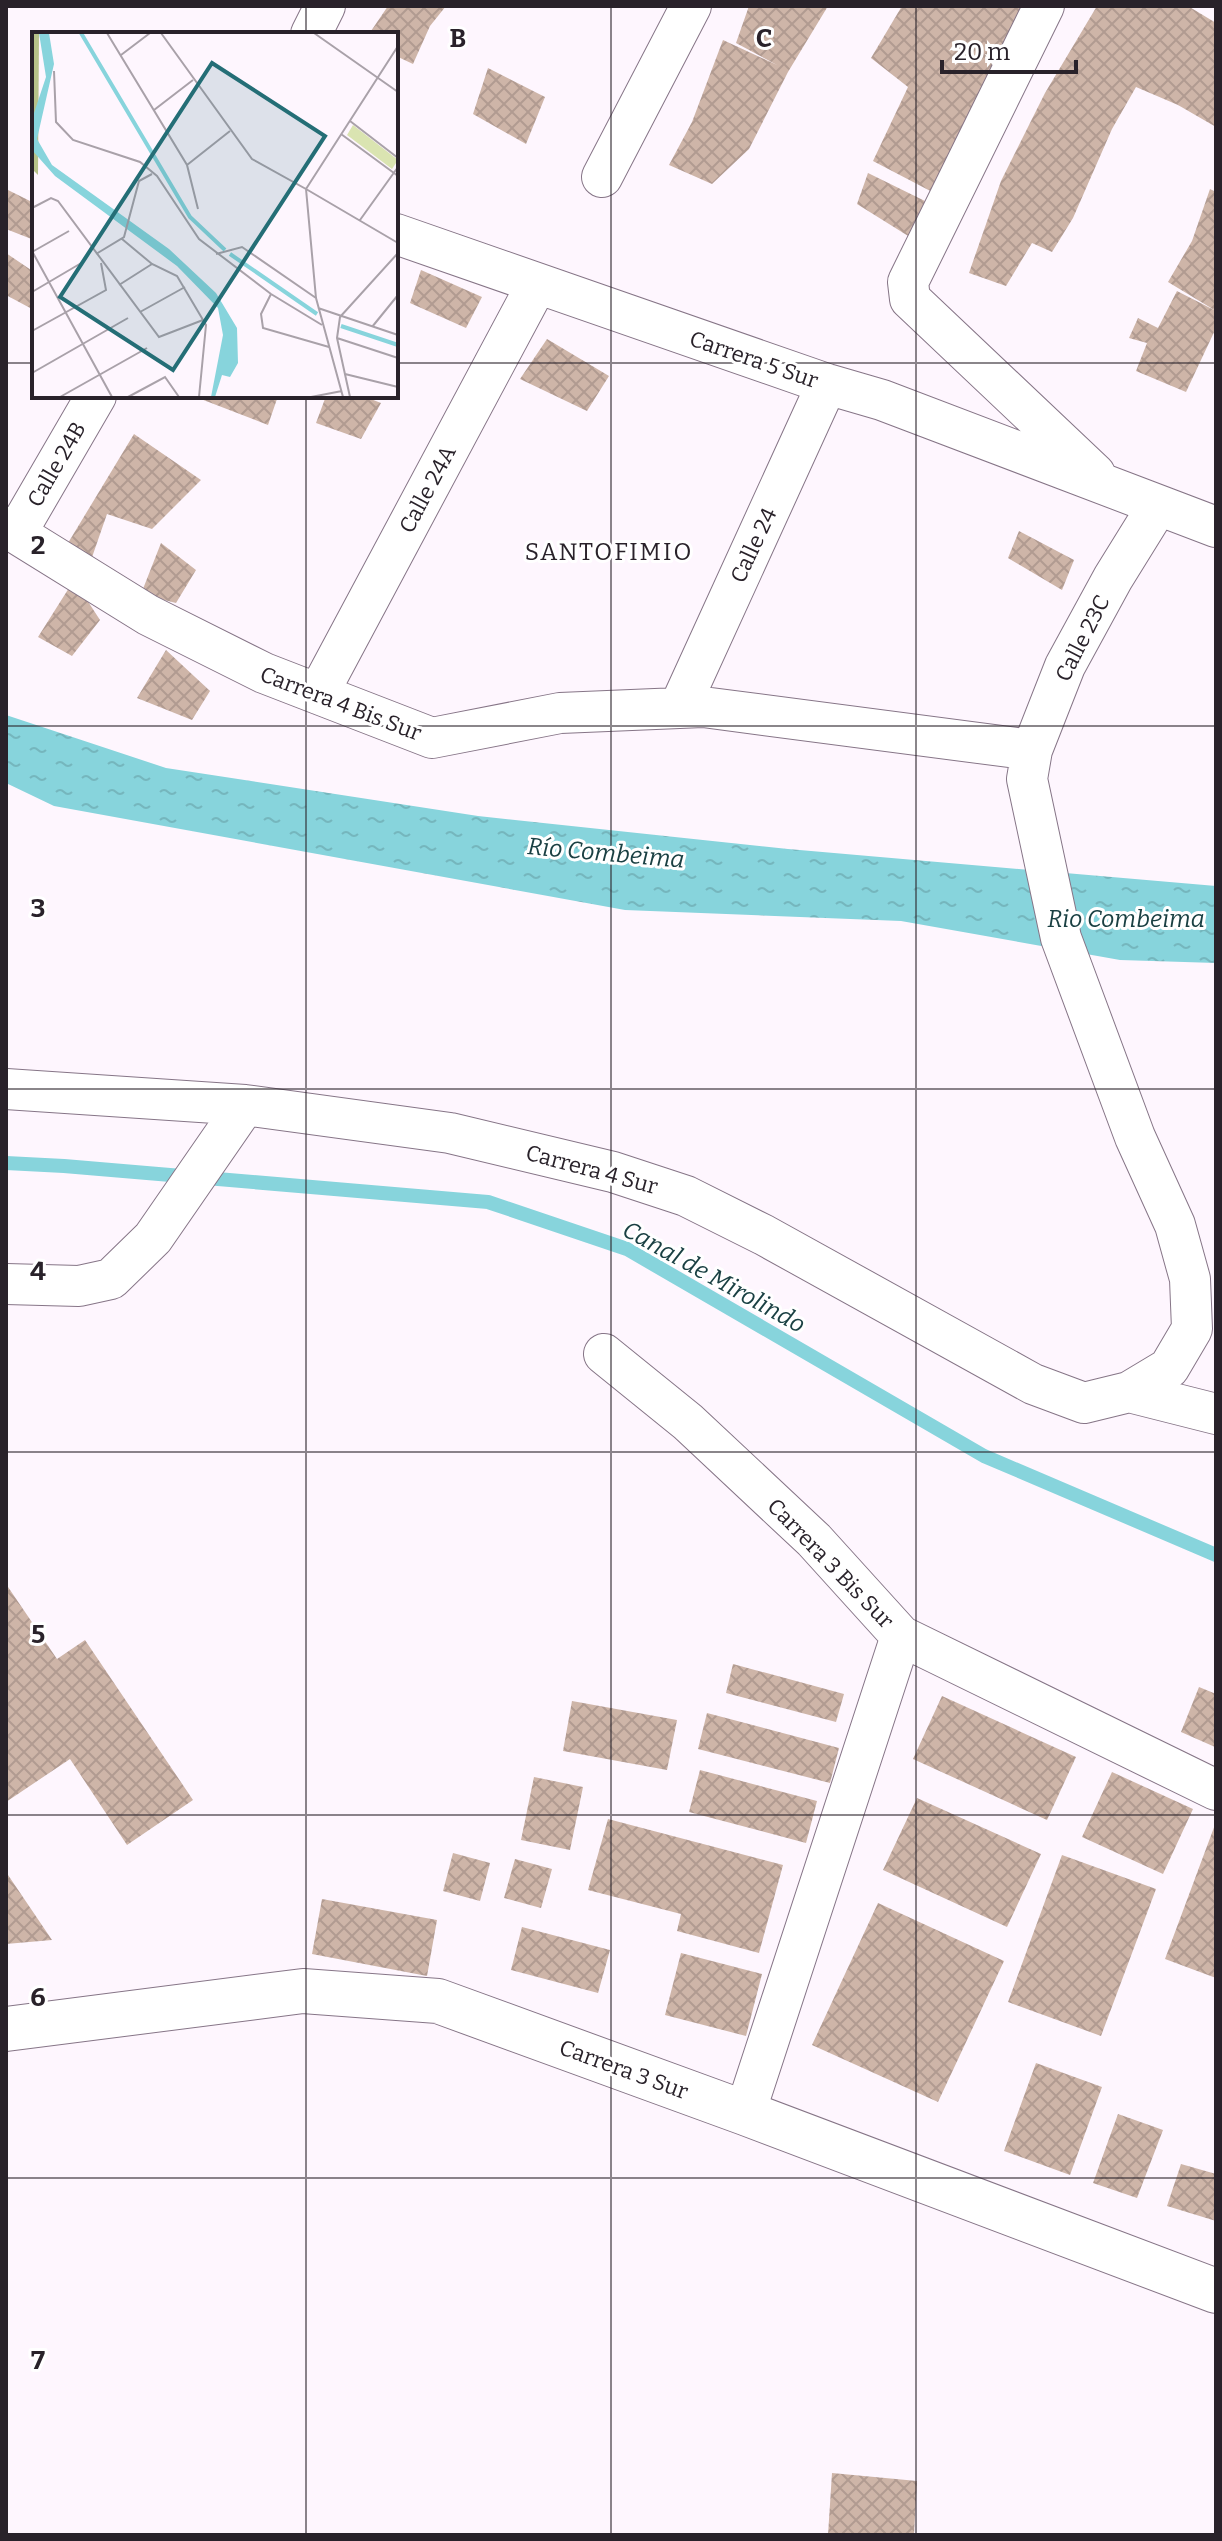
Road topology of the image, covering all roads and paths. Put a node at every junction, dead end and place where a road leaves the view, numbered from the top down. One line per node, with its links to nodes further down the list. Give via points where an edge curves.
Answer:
1 (325, 6): 4 (street)
2 (691, 6): 5 (street)
3 (1044, 6): 10 (street, Carrera 5 Sur, via 908,282 910,299)
4 (312, 32)
5 (602, 177)
6 (398, 235): 7 (street, Carrera 5 Sur)
7 (537, 284): 8 (street, Carrera 5 Sur); 14 (street, Calle 24A)
8 (827, 384): 10 (street, Carrera 5 Sur); 15 (street, Calle 24)
9 (95, 398): 13 (street, Calle 24B)
10 (1111, 488): 11 (street, Carrera 5 Sur)
11 (1157, 507): 12 (street, Carrera 5 Sur); 16 (street, Calle 23C, via 1065,666)
12 (1216, 527)
13 (11, 530): 14 (street, Carrera 4 Bis Sur, via 148,615)
14 (318, 694): 15 (street, Carrera 4 Bis Sur, via 432,738 560,713)
15 (680, 706): 16 (street, Carrera 4 Bis Sur)
16 (1030, 765): 21 (street, via 1061,938 1135,1137 1175,1225 1190,1279 1192,1329 1169,1368)
17 (6, 1089): 18 (street, Carrera 4 Sur)
18 (245, 1105): 19 (street, via 153,1238 111,1279 79,1286); 21 (street, Carrera 4 Sur, via 450,1133 613,1172 686,1196 764,1235 1033,1384 1084,1403)
19 (6, 1284)
20 (604, 1354): 23 (street, Carrera 3 Bis Sur, via 688,1422 814,1540)
21 (1129, 1392): 22 (street)
22 (1216, 1414)
23 (901, 1636): 24 (street, Carrera 3 Bis Sur); 26 (street)
24 (1216, 1790)
25 (6, 2029): 26 (street, Carrera 3 Sur, via 303,1991 438,2001)
26 (745, 2113): 27 (street, Carrera 3 Sur)
27 (1216, 2291)

